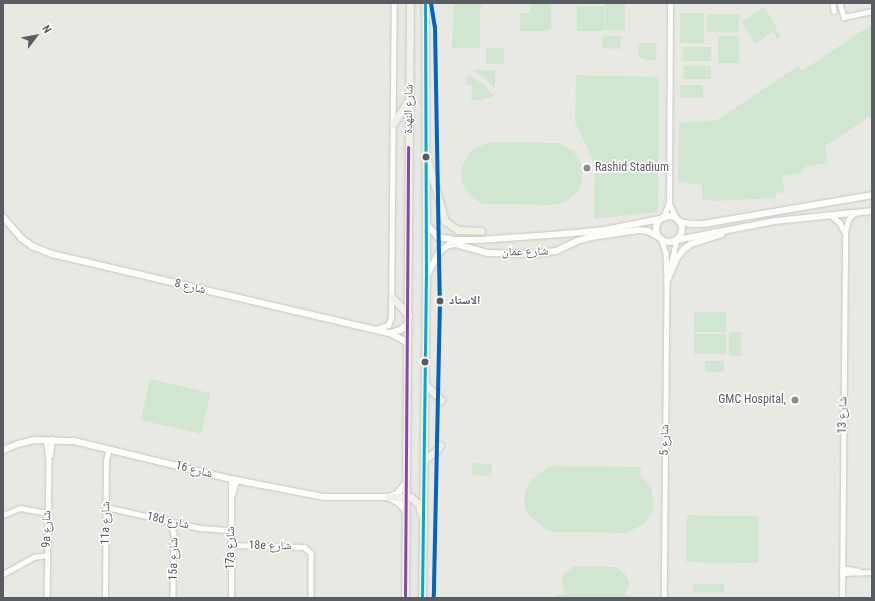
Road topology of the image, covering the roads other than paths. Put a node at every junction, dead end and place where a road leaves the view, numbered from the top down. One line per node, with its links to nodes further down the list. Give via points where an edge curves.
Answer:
1 (394, 3): 10 (street)
2 (410, 3): 9 (main road, شارع النهدة)
3 (425, 3): 13 (main road, شارع النهدة)
4 (670, 3): 15 (street)
5 (833, 3): 7 (street)
6 (840, 3): 8 (street, via 844,17)
7 (834, 11)
8 (872, 11)
9 (409, 99): 11 (main road); 31 (main road, شارع النهدة)
10 (393, 107): 11 (street); 12 (street)
11 (402, 111): 12 (main road)
12 (393, 124): 30 (street)
13 (425, 155): 22 (main road, شارع النهدة); 23 (main road, via 445,221 458,230)
14 (872, 195): 21 (street, via 703,224)
15 (669, 202): 20 (street); 21 (street)
16 (872, 211): 17 (street)
17 (855, 212): 18 (street); 25 (street, شارع 13, via 847,223)
18 (832, 216): 24 (street, via 775,222); 25 (street, via 840,223)
19 (3, 217): 33 (street, شارع 8, via 21,238 37,248 56,255)
20 (662, 218): 21 (street, via 669,216); 22 (street, شارع عمان, via 576,233 479,240 438,237); 26 (street, via 656,229)
21 (678, 220): 27 (street, via 682,231)
22 (426, 224): 28 (main road, شارع النهدة)
23 (481, 231)
24 (728, 232): 27 (street, via 694,235); 29 (street, via 691,244 684,249)
25 (845, 233): 55 (street, شارع 13)
26 (661, 240): 27 (street); 28 (street, شارع عمان, via 648,231 639,230 591,237 556,251 535,254 487,252 456,244 449,245 440,251); 29 (street, شارع 5, via 666,253)
27 (677, 240): 29 (street, شارع 5)
28 (426, 276): 36 (main road, شارع النهدة)
29 (667, 281): 67 (street, شارع 5)
30 (392, 297): 31 (main road); 33 (street, via 390,323)
31 (408, 315): 32 (main road, شارع النهدة)
32 (408, 324): 34 (street); 35 (main road, شارع النهدة)
33 (374, 330): 34 (street, شارع 8)
34 (390, 333): 35 (street, شارع 8)
35 (408, 343): 44 (main road, شارع النهدة)
36 (425, 384): 37 (main road); 42 (main road, شارع النهدة)
37 (441, 400)
38 (49, 439): 40 (street, شارع 16, via 74,441); 41 (street, شارع 16, via 27,441); 49 (street, 9a شارع)
39 (440, 445): 42 (main road)
40 (109, 449): 43 (street, شارع 16); 47 (street, 11a شارع, via 106,460)
41 (3, 450)
42 (424, 460): 66 (main road, شارع النهدة)
43 (234, 480): 46 (street, شارع 16, via 324,497); 52 (street, 17a شارع)
44 (406, 483): 45 (main road, شارع النهدة); 46 (street, via 401,490)
45 (406, 496): 46 (main road); 48 (main road, شارع النهدة); 66 (main road, via 414,499 420,508)
46 (388, 497): 48 (street)
47 (106, 507): 51 (street, 18d شارع); 60 (street, 11a شارع)
48 (406, 511): 58 (main road, شارع النهدة)
49 (48, 513): 50 (street, via 20,508); 54 (street, 9a شارع)
50 (3, 515)
51 (169, 522): 52 (street, 18d شارع, via 204,529); 61 (street, 15a شارع, via 174,533)
52 (231, 530): 53 (street, 17a شارع)
53 (231, 545): 62 (street, 17a شارع); 63 (street, 18e شارع, via 300,546 308,550 311,558)
54 (47, 555): 57 (street, via 34,557); 59 (street, 9a شارع)
55 (842, 571): 56 (street); 68 (street, شارع 13)
56 (872, 572)
57 (3, 574)
58 (405, 576): 64 (main road, شارع النهدة); 65 (main road)
59 (47, 598)
60 (105, 598)
61 (173, 598)
62 (231, 598)
63 (311, 598)
64 (405, 598)
65 (410, 598)
66 (422, 598)
67 (664, 598)
68 (842, 598)

